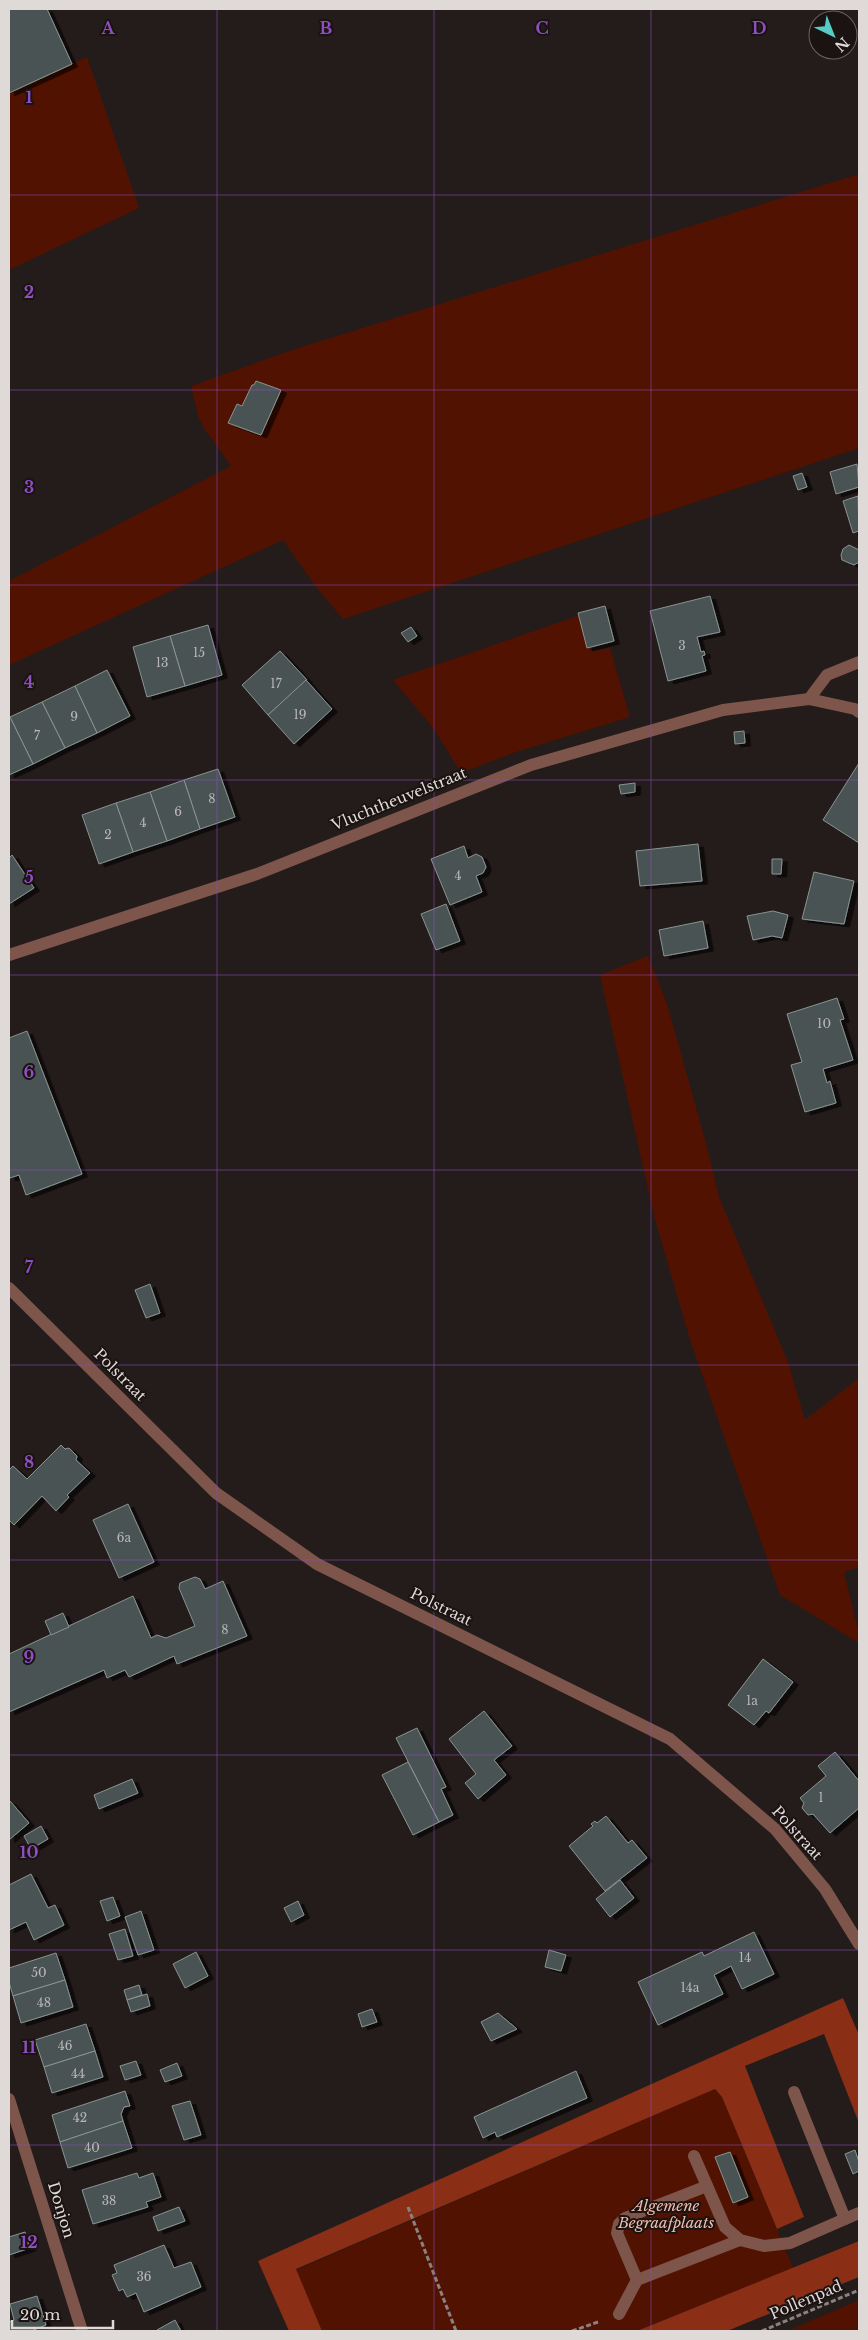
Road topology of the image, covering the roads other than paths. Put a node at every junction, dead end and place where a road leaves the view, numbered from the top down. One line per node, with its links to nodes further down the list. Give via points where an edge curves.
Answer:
1 (859, 662): 2 (street, via 827,675)
2 (809, 699): 3 (street, Vluchtheuvelstraat); 4 (street, Vluchtheuvelstraat, via 723,710 531,765 257,874)
3 (859, 712)
4 (9, 956)
5 (9, 1288): 6 (street, Polstraat, via 216,1493 317,1564 670,1739 775,1828 825,1889)
6 (859, 1944)
7 (794, 2092): 12 (street)
8 (9, 2100): 16 (street, Donjon)
9 (694, 2156): 10 (street)
10 (707, 2186): 13 (street, via 725,2227); 14 (street, via 625,2218 619,2224 616,2233)
11 (859, 2213): 12 (street)
12 (845, 2219): 13 (street, via 790,2243 764,2246)
13 (740, 2240): 14 (street)
14 (636, 2280): 15 (street)
15 (619, 2314)
16 (82, 2331)

